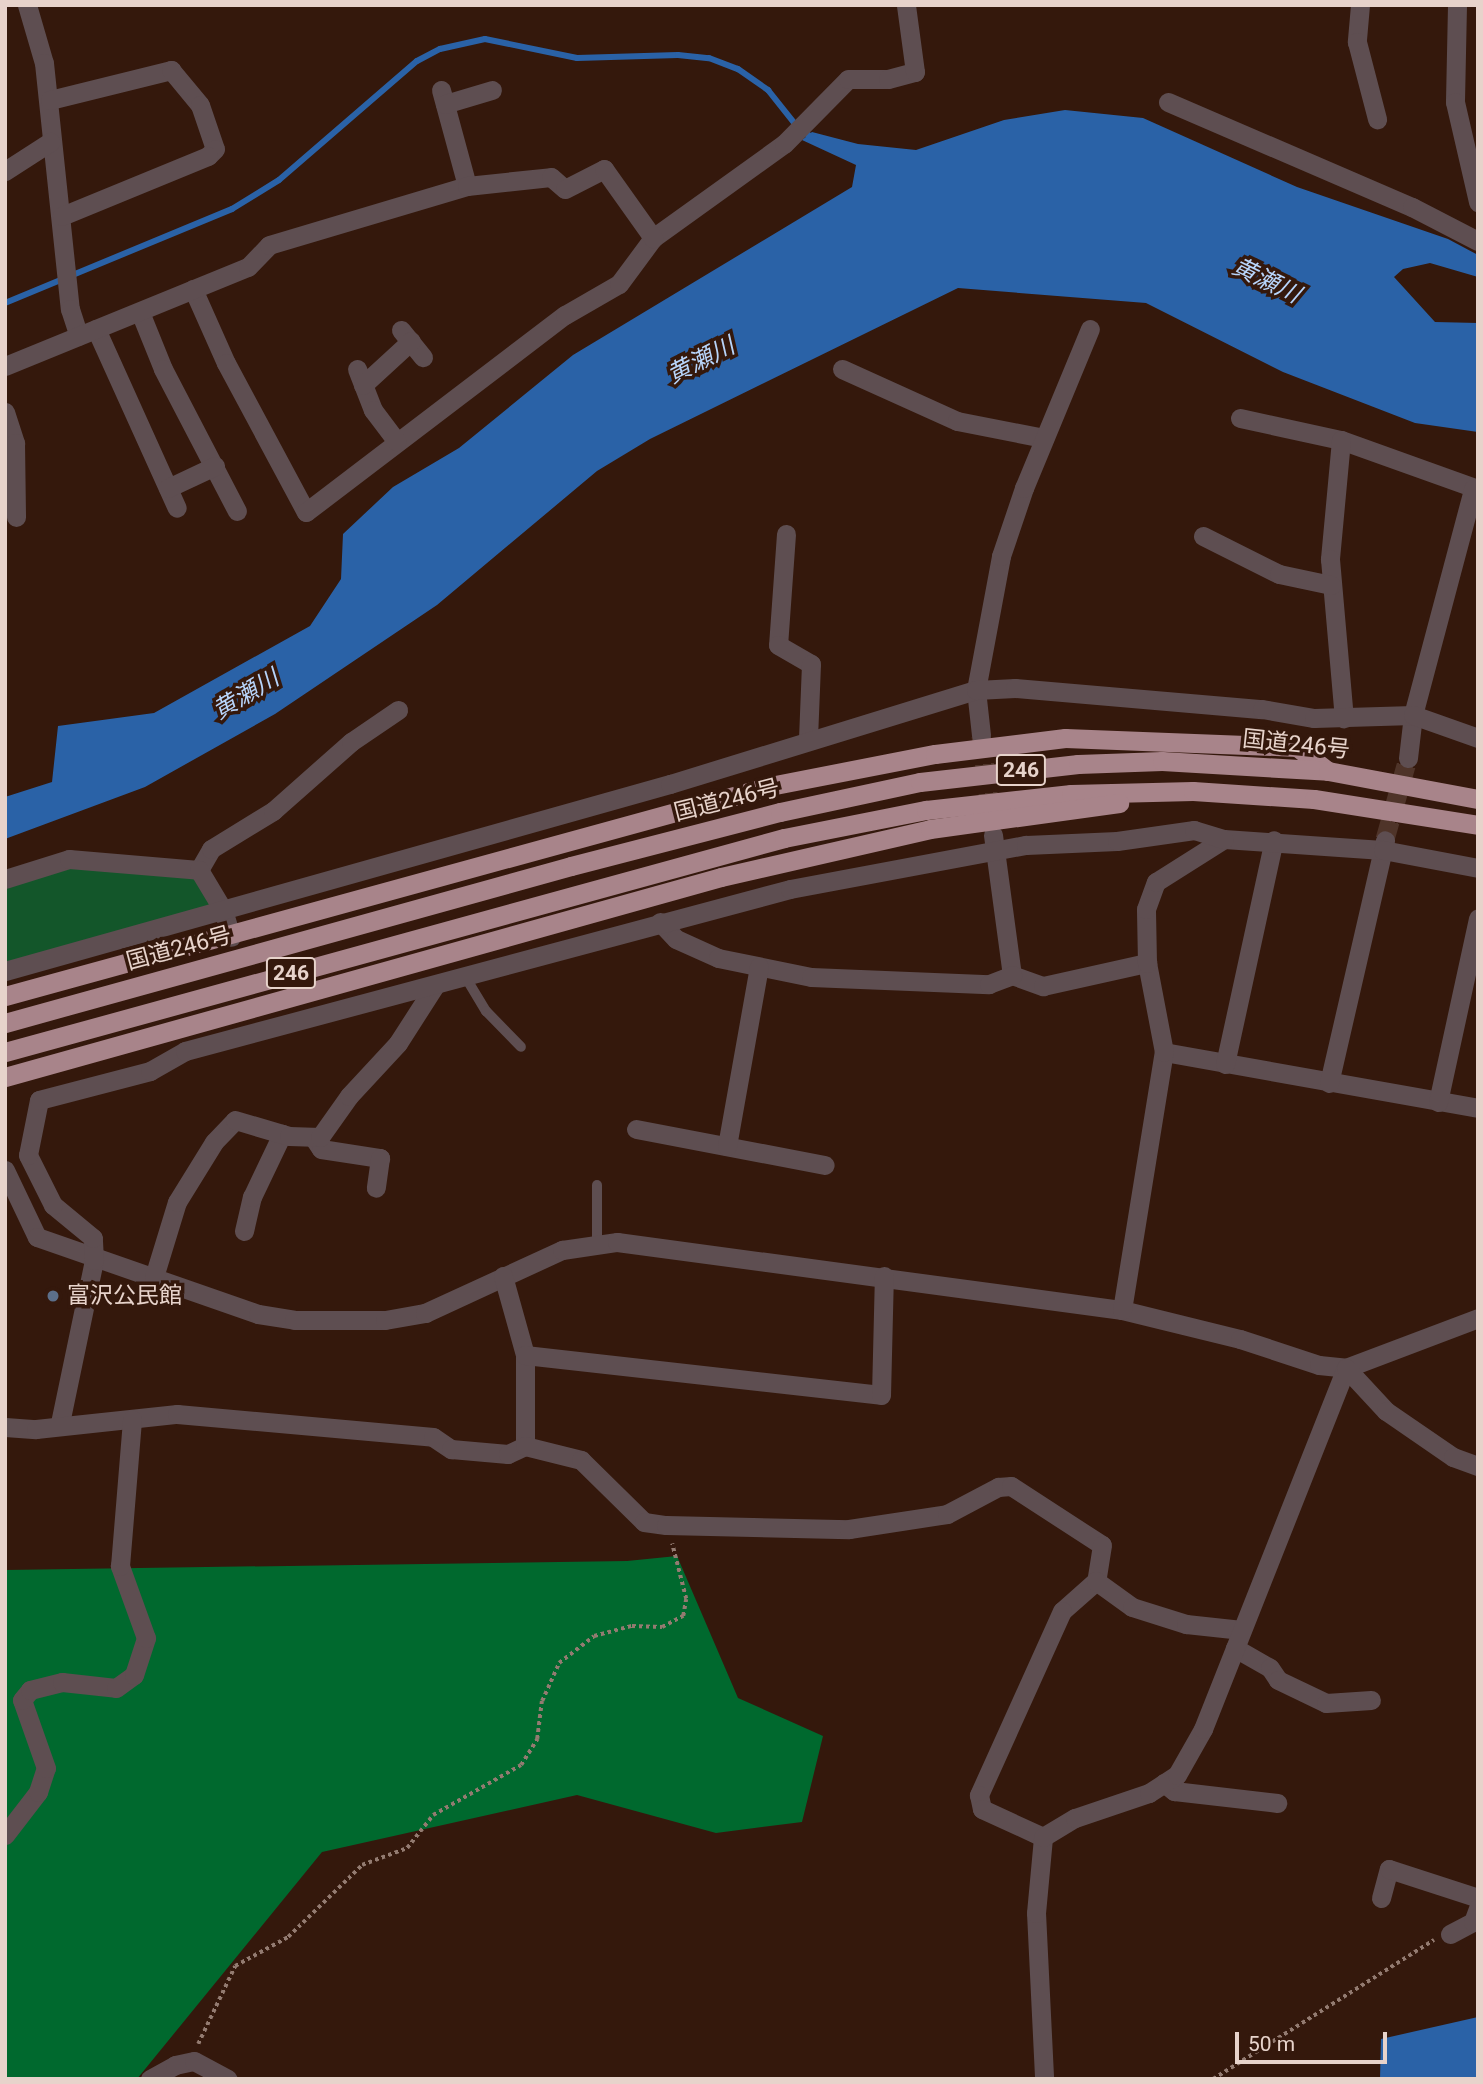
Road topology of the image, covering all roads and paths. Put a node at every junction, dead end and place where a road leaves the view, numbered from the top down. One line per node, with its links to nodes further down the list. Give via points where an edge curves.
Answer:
1 (27, 5): 6 (street)
2 (906, 5): 14 (street, via 915,72 888,79 848,79 784,144)
3 (1360, 5): 8 (street, via 1357,42)
4 (1457, 5): 12 (street, via 1455,102)
5 (492, 90): 11 (street, via 443,97)
6 (50, 100): 9 (street); 13 (street, via 171,70 200,106 215,149 208,156)
7 (1168, 102): 15 (street, via 1412,206)
8 (1377, 119)
9 (50, 142): 10 (street); 13 (street)
10 (5, 171)
11 (467, 186): 14 (street, via 551,177 565,190 604,169); 16 (street, via 269,245 248,267)
12 (1478, 202)
13 (62, 216): 19 (street, via 68,291)
14 (653, 238): 27 (street, via 619,285 565,315)
15 (1478, 241)
16 (193, 289): 17 (street); 27 (street, via 226,363 306,512)
17 (140, 312): 19 (street); 28 (street, via 163,369)
18 (1090, 329): 25 (street)
19 (88, 333): 21 (street); 29 (street)
20 (412, 343): 27 (street, via 360,377)
21 (5, 366)
22 (842, 369): 25 (street, via 957,421)
23 (5, 412): 33 (street, via 15,443)
24 (1240, 418): 26 (street)
25 (1044, 438): 37 (street, via 1002,556)
26 (1341, 440): 30 (street); 36 (street)
27 (396, 441)
28 (215, 466): 29 (street); 32 (street)
29 (168, 488): 31 (street)
30 (1476, 489): 39 (street)
31 (177, 508)
32 (237, 511)
33 (16, 517)
34 (786, 534): 42 (street, via 778,645 811,664)
35 (1203, 536): 36 (street, via 1279,574)
36 (1331, 585): 40 (street)
37 (976, 690): 40 (street, via 1015,688); 41 (street); 42 (street)
38 (398, 710): 54 (street, via 351,742 273,811 211,849)
39 (1413, 715): 40 (street); 43 (street); 44 (street)
40 (1344, 718)
41 (981, 735)
42 (808, 738): 56 (street, via 670,784)
43 (1478, 738)
44 (1408, 758)
45 (1328, 771): 47 (highway, 国道246号 / 246); 59 (highway, via 1297,747 1065,738 935,754 770,786); 67 (highway, 国道246号 / 246, via 1162,761 1077,764 920,782 780,812 571,866)
46 (1193, 791): 48 (highway, 246, via 1314,799); 69 (highway, 246, via 1071,794 926,810 784,838); 72 (highway, via 930,829 721,877)
47 (1478, 799)
48 (1478, 825)
49 (1224, 839): 50 (street); 51 (street, via 1194,830); 60 (street, via 1156,882 1146,909)
50 (1274, 839): 52 (street); 71 (street)
51 (993, 843): 58 (street); 63 (street)
52 (1384, 845): 53 (street); 73 (street)
53 (1478, 868)
54 (199, 870): 55 (street, via 69,859); 56 (street)
55 (5, 879)
56 (223, 910): 59 (street); 62 (street)
57 (1478, 918): 74 (street)
58 (660, 922): 61 (street, via 687,944 718,958); 64 (street)
59 (231, 937): 66 (highway)
60 (1147, 963): 63 (street, via 1042,986); 70 (street)
61 (760, 967): 63 (street, via 811,977 989,985); 79 (street)
62 (5, 971)
63 (1012, 975)
64 (466, 978): 65 (street); 68 (lane, via 486,1011)
65 (434, 987): 78 (street, via 397,1043 349,1096 320,1137); 87 (street, via 185,1051 150,1071 39,1100 28,1155 53,1205 93,1238)
66 (5, 996)
67 (5, 1023)
68 (521, 1047)
69 (5, 1052)
70 (1164, 1052): 71 (street); 91 (street)
71 (1225, 1064): 73 (street)
72 (5, 1077)
73 (1329, 1083): 74 (street)
74 (1438, 1102): 75 (street)
75 (1478, 1108)
76 (636, 1129): 79 (street)
77 (282, 1134): 78 (street); 85 (street, via 252,1197); 90 (street, via 235,1120 214,1142 177,1202)
78 (313, 1137): 83 (street, via 321,1149 380,1158)
79 (727, 1146): 80 (street)
80 (825, 1165)
81 (5, 1170): 84 (street)
82 (597, 1185): 86 (lane)
83 (376, 1188)
84 (13, 1214): 87 (street, via 37,1237)
85 (244, 1231)
86 (597, 1244): 88 (street, via 562,1250); 89 (street, via 617,1242)
87 (94, 1260): 90 (street); 96 (street)
88 (503, 1276): 90 (street, via 425,1313 337,1322 258,1314); 93 (street)
89 (884, 1276): 91 (street); 93 (street, via 881,1395)
90 (154, 1278)
91 (1122, 1310): 94 (street, via 1240,1339 1319,1365)
92 (1478, 1318): 94 (street)
93 (525, 1355): 98 (street)
94 (1346, 1368): 99 (street, via 1386,1410 1453,1457); 102 (street)
95 (132, 1419): 96 (street); 98 (street, via 177,1414 433,1437 452,1449 508,1454); 106 (street, via 120,1566 145,1638 134,1675 116,1688 62,1682 30,1690 22,1700 46,1768 38,1792)
96 (60, 1423): 97 (street, via 36,1429)
97 (5, 1427)
98 (525, 1446): 100 (street, via 581,1460 644,1522)
99 (1478, 1466)
100 (666, 1525): 101 (street, via 849,1529 947,1514 998,1487 1012,1486 1102,1545); 112 (path, via 686,1599 683,1616 662,1628 632,1626 594,1636 559,1663 542,1701 537,1739 521,1765 433,1815 407,1848 362,1865 288,1937 235,1966 213,2005)
101 (1096, 1581): 102 (street, via 1132,1607); 107 (street, via 1062,1611 979,1795 982,1809)
102 (1239, 1639): 103 (street, via 1278,1680 1326,1703); 104 (street, via 1203,1728 1177,1775)
103 (1371, 1699)
104 (1164, 1783): 105 (street, via 1174,1791); 107 (street, via 1104,1811 1075,1818)
105 (1277, 1803)
106 (5, 1835)
107 (1043, 1837): 113 (street, via 1036,1913)
108 (1381, 1898): 109 (street, via 1389,1870)
109 (1478, 1898)
110 (1478, 1908): 111 (street, via 1473,1922)
111 (1450, 1934): 116 (path, via 1363,1981)
112 (194, 2061): 114 (street, via 176,2064); 115 (street)
113 (1047, 2078)
114 (150, 2079)
115 (229, 2079)
116 (1213, 2079)

